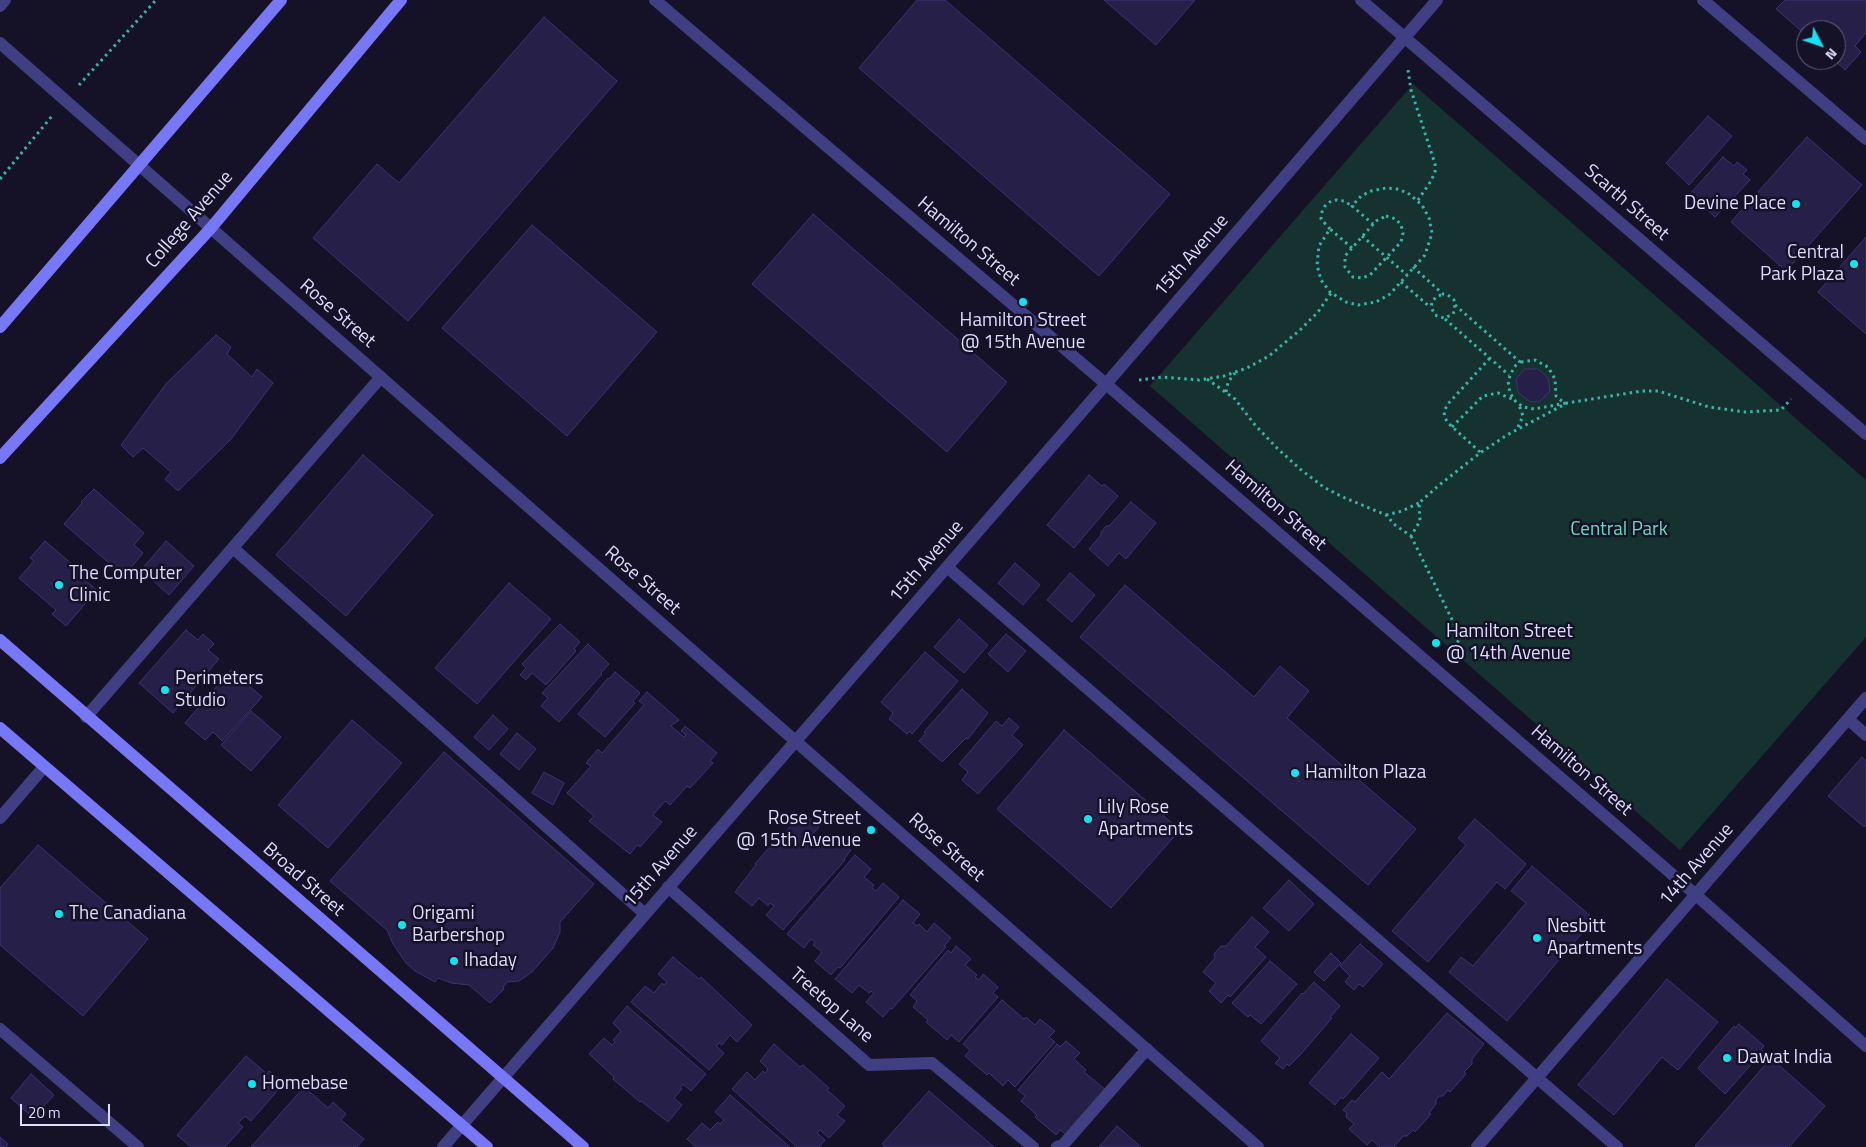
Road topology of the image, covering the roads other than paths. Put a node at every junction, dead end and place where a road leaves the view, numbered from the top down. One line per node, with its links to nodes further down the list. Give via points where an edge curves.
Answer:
1 (5, 0): 8 (street)
2 (281, 0): 12 (main road)
3 (401, 0): 13 (main road, College Avenue)
4 (655, 0): 16 (street, Hamilton Street)
5 (1361, 0): 9 (street, Scarth Street)
6 (1437, 0): 9 (street, 15th Avenue)
7 (1703, 0): 11 (street)
8 (0, 6)
9 (1405, 38): 16 (street, 15th Avenue); 17 (street, Scarth Street)
10 (0, 43): 12 (street, Rose Street)
11 (1866, 139)
12 (140, 165): 13 (street, Rose Street); 14 (main road)
13 (211, 228): 15 (street, Rose Street); 18 (main road, College Avenue)
14 (0, 327)
15 (381, 377): 19 (street); 27 (street, Rose Street)
16 (1106, 384): 20 (street, 15th Avenue); 31 (street, Hamilton Street)
17 (1866, 434)
18 (0, 458)
19 (233, 548): 23 (street); 32 (street)
20 (947, 567): 27 (street, 15th Avenue); 37 (street)
21 (0, 640): 23 (main road, Broad Street)
22 (1866, 698): 24 (street, 14th Avenue)
23 (86, 717): 36 (main road, Broad Street)
24 (1848, 719): 26 (street); 31 (street, 14th Avenue)
25 (0, 728): 28 (main road)
26 (1866, 735)
27 (796, 741): 30 (street, 15th Avenue); 35 (street, Rose Street)
28 (44, 767): 29 (street); 38 (main road)
29 (0, 818)
30 (668, 887): 32 (street, 15th Avenue); 43 (street, Treetop Lane, via 869,1064 932,1063)
31 (1696, 895): 34 (street, Hamilton Street); 37 (street, 14th Avenue)
32 (645, 914): 36 (street, 15th Avenue)
33 (0, 1028): 39 (street)
34 (1866, 1046)
35 (1147, 1049): 44 (street, via 1063,1145); 45 (street, Rose Street)
36 (503, 1077): 38 (street, 15th Avenue); 42 (main road, Broad Street)
37 (1537, 1078): 46 (street, 14th Avenue); 47 (street)
38 (462, 1126): 40 (street, 15th Avenue); 41 (main road)
39 (138, 1147)
40 (443, 1147)
41 (487, 1147)
42 (582, 1147)
43 (1033, 1147)
44 (1057, 1147)
45 (1258, 1147)
46 (1477, 1147)
47 (1617, 1147)

